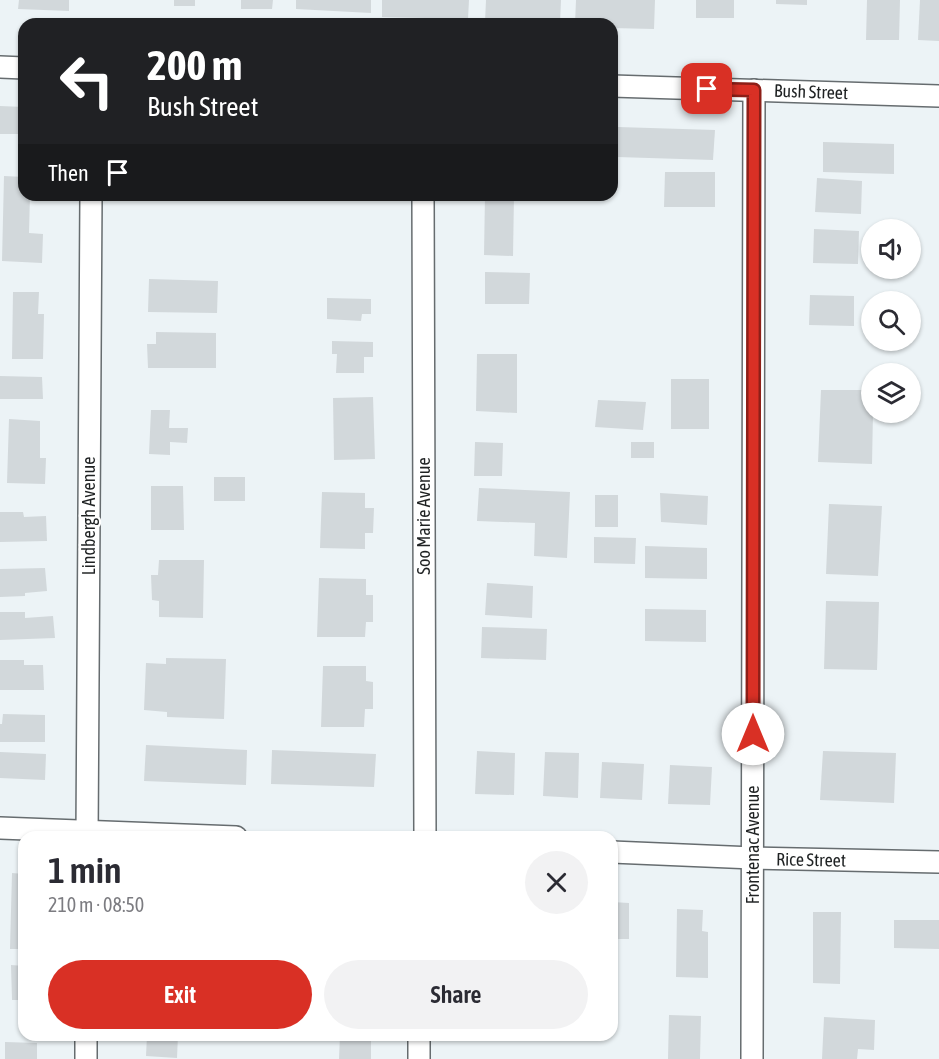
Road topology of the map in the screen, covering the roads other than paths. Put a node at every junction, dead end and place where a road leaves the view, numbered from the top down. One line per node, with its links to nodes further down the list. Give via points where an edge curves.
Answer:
1 (0, 67): 2 (street)
2 (18, 68)
3 (618, 86): 4 (street, Bush Street)
4 (754, 90): 5 (street, Bush Street); 13 (street, Frontenac Avenue)
5 (939, 96)
6 (91, 201): 10 (street, Lindbergh Avenue)
7 (423, 201): 11 (street, Soo Marie Avenue)
8 (0, 828): 9 (street)
9 (44, 831)
10 (88, 831)
11 (425, 831)
12 (618, 852): 13 (street, Rice Street)
13 (753, 858): 14 (street, Rice Street); 19 (street, Frontenac Avenue)
14 (939, 862)
15 (86, 1041): 17 (street)
16 (419, 1041): 18 (street)
17 (86, 1059)
18 (419, 1059)
19 (752, 1059)

